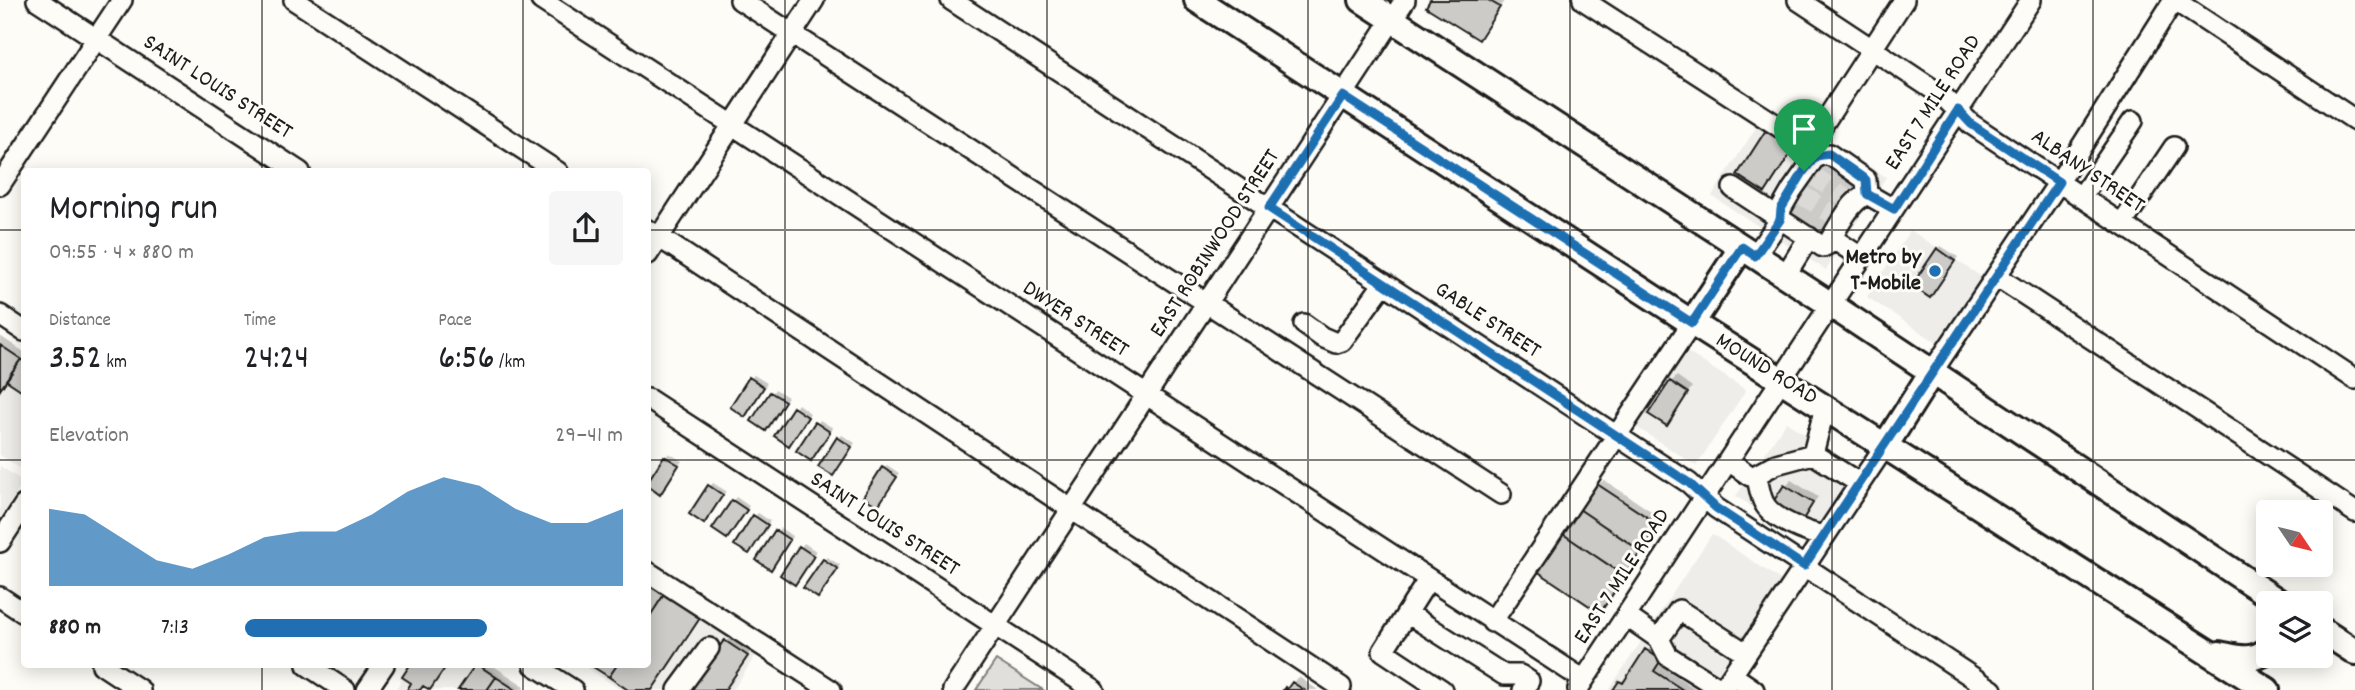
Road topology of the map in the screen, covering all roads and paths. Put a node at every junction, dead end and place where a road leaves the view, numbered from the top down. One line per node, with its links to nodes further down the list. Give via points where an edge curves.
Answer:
1 (37, 0): 17 (street, SAINT LOUIS STREET)
2 (122, 0): 17 (street)
3 (294, 0): 27 (street)
4 (541, 0): 23 (street, DWYER STREET)
5 (740, 0): 16 (street)
6 (814, 0): 16 (street)
7 (951, 0): 33 (street, GABLE STREET)
8 (1197, 0): 19 (main road, MOUND ROAD)
9 (1362, 0): 15 (main road)
10 (1583, 0): 18 (street, via 1808,146)
11 (1798, 0): 18 (street, ALBANY STREET)
12 (1904, 0): 18 (street)
13 (2031, 0): 20 (street, EAST 7 MILE ROAD)
14 (2174, 0): 21 (street); 28 (street)
15 (1398, 10): 19 (street, EAST ROBINWOOD STREET); 40 (main road)
16 (792, 34): 23 (street); 45 (street)
17 (96, 39): 25 (street); 26 (street, SAINT LOUIS STREET)
18 (1872, 49): 20 (street, ALBANY STREET)
19 (1343, 96): 33 (street, EAST ROBINWOOD STREET); 48 (main road, MOUND ROAD)
20 (1958, 110): 28 (street, ALBANY STREET, via 1971,124); 34 (street, EAST 7 MILE ROAD)
21 (2355, 120)
22 (2133, 121): 31 (street)
23 (732, 125): 39 (street); 54 (street, DWYER STREET)
24 (2174, 148): 36 (street)
25 (13, 164): 29 (street)
26 (294, 168)
27 (552, 168)
28 (2059, 182): 31 (street, ALBANY STREET); 43 (street)
29 (0, 185)
30 (1733, 188): 35 (street)
31 (2081, 197): 36 (street, ALBANY STREET)
32 (1857, 199): 34 (street); 35 (street, via 1866,180 1829,154 1816,156 1781,209); 37 (street)
33 (1269, 208): 44 (street, GABLE STREET); 45 (street, EAST ROBINWOOD STREET)
34 (1894, 209): 41 (street, EAST 7 MILE ROAD)
35 (1780, 220): 38 (street); 40 (street)
36 (2122, 225): 52 (street, ALBANY STREET)
37 (1837, 226): 38 (street, via 1823,247); 41 (street)
38 (1809, 237): 42 (street)
39 (651, 240): 65 (street)
40 (1748, 252): 42 (main road); 48 (main road)
41 (1862, 258): 46 (street, EAST 7 MILE ROAD)
42 (1785, 276): 46 (main road)
43 (1996, 276): 51 (street); 67 (street)
44 (1384, 283): 49 (street, via 1342,341 1329,340); 57 (street, GABLE STREET)
45 (1207, 303): 54 (street, EAST ROBINWOOD STREET); 63 (street)
46 (1831, 305): 51 (main road); 53 (street, EAST 7 MILE ROAD)
47 (0, 315): 50 (street)
48 (1692, 323): 53 (main road, MOUND ROAD); 57 (street)
49 (1304, 324)
50 (21, 329)
51 (1932, 372): 58 (main road); 73 (main road)
52 (2355, 379)
53 (1782, 380): 56 (main road, MOUND ROAD); 60 (street, EAST 7 MILE ROAD)
54 (1146, 396): 65 (street, EAST ROBINWOOD STREET); 72 (street, DWYER STREET)
55 (651, 401): 79 (street, SAINT LOUIS STREET)
56 (1825, 407): 58 (main road, MOUND ROAD); 59 (street)
57 (1617, 436): 64 (street, GABLE STREET); 78 (street)
58 (1885, 446): 62 (street); 84 (main road, MOUND ROAD)
59 (1813, 454): 61 (street); 62 (street)
60 (1729, 461): 61 (street, via 1750,476); 64 (street, EAST 7 MILE ROAD)
61 (1756, 475): 68 (street, via 1770,511 1805,532)
62 (1859, 483): 68 (street)
63 (1501, 494)
64 (1705, 497): 70 (street, GABLE STREET); 77 (street, EAST 7 MILE ROAD)
65 (1072, 509): 79 (street, EAST ROBINWOOD STREET); 95 (street)
66 (21, 510): 69 (street)
67 (2355, 512)
68 (1824, 536): 70 (street)
69 (0, 542)
70 (1804, 566): 86 (street); 106 (street, GABLE STREET)
71 (651, 574): 101 (street)
72 (1428, 580): 76 (street); 78 (street, DWYER STREET)
73 (2261, 591)
74 (0, 597): 75 (street)
75 (21, 612)
76 (1407, 613): 92 (street); 104 (street, via 1383,651)
77 (1626, 616): 81 (street); 93 (street, EAST 7 MILE ROAD)
78 (1492, 622): 83 (street, DWYER STREET)
79 (994, 627): 102 (street, EAST ROBINWOOD STREET); 103 (street, SAINT LOUIS STREET)
80 (2333, 638): 85 (main road)
81 (1659, 639): 86 (street, via 1679,610); 94 (street, via 1668,656)
82 (709, 648): 100 (street)
83 (1537, 650): 92 (street); 93 (street, DWYER STREET)
84 (2208, 652): 87 (main road); 107 (main road, MOUND ROAD)
85 (2355, 652)
86 (1746, 653): 94 (street)
87 (2256, 658)
88 (107, 668): 96 (street)
89 (312, 668): 97 (street)
90 (382, 668): 98 (street)
91 (539, 668): 99 (street)
92 (1521, 682)
93 (1581, 685)
94 (1725, 685): 105 (street)
95 (1342, 687)
96 (140, 690)
97 (345, 690)
98 (367, 690)
99 (573, 690)
100 (678, 690)
101 (831, 690)
102 (953, 690)
103 (1094, 690)
104 (1442, 690)
105 (1754, 690)
106 (1992, 690)
107 (2267, 690)

